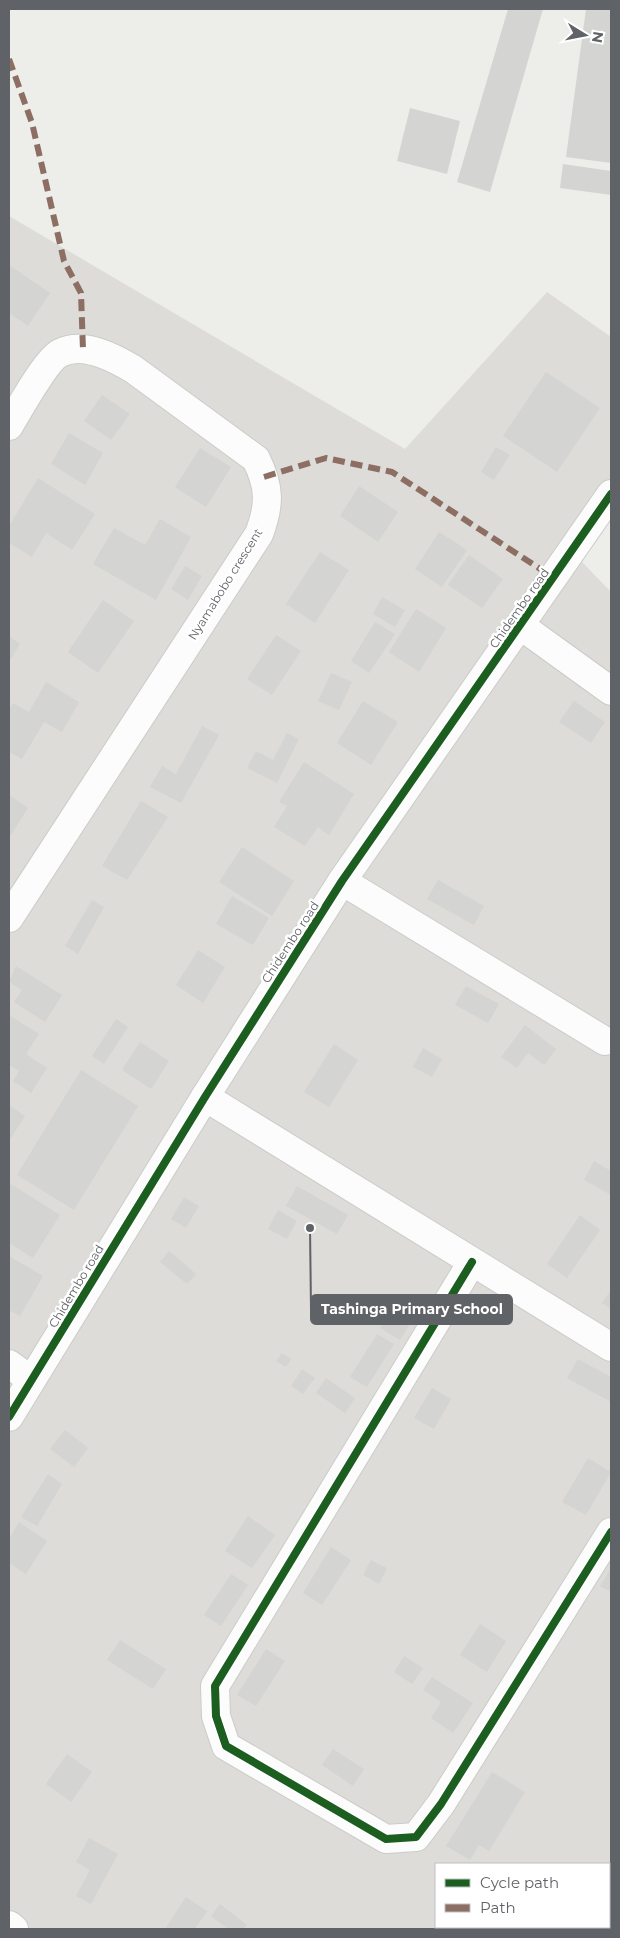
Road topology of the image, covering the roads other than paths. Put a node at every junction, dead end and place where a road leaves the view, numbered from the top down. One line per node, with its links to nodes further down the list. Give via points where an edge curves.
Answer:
1 (9, 426): 6 (street, Nyamabobo crescent, via 56,355 71,350 93,350 133,369 256,459 264,477 267,497 266,514 259,534)
2 (611, 494): 3 (street, Chidembo road)
3 (521, 626): 4 (street); 5 (street, Chidembo road)
4 (611, 691)
5 (342, 881): 7 (street); 8 (street, Chidembo road)
6 (9, 918)
7 (605, 1041)
8 (205, 1096): 9 (street); 12 (street, Chidembo road)
9 (472, 1262): 10 (street); 14 (street, via 214,1686 216,1716 226,1746 386,1839 416,1836 441,1804)
10 (611, 1347)
11 (9, 1364): 12 (street)
12 (31, 1380): 13 (street, Chidembo road)
13 (9, 1417)
14 (611, 1532)
15 (9, 1925): 16 (street)
16 (14, 1929)

